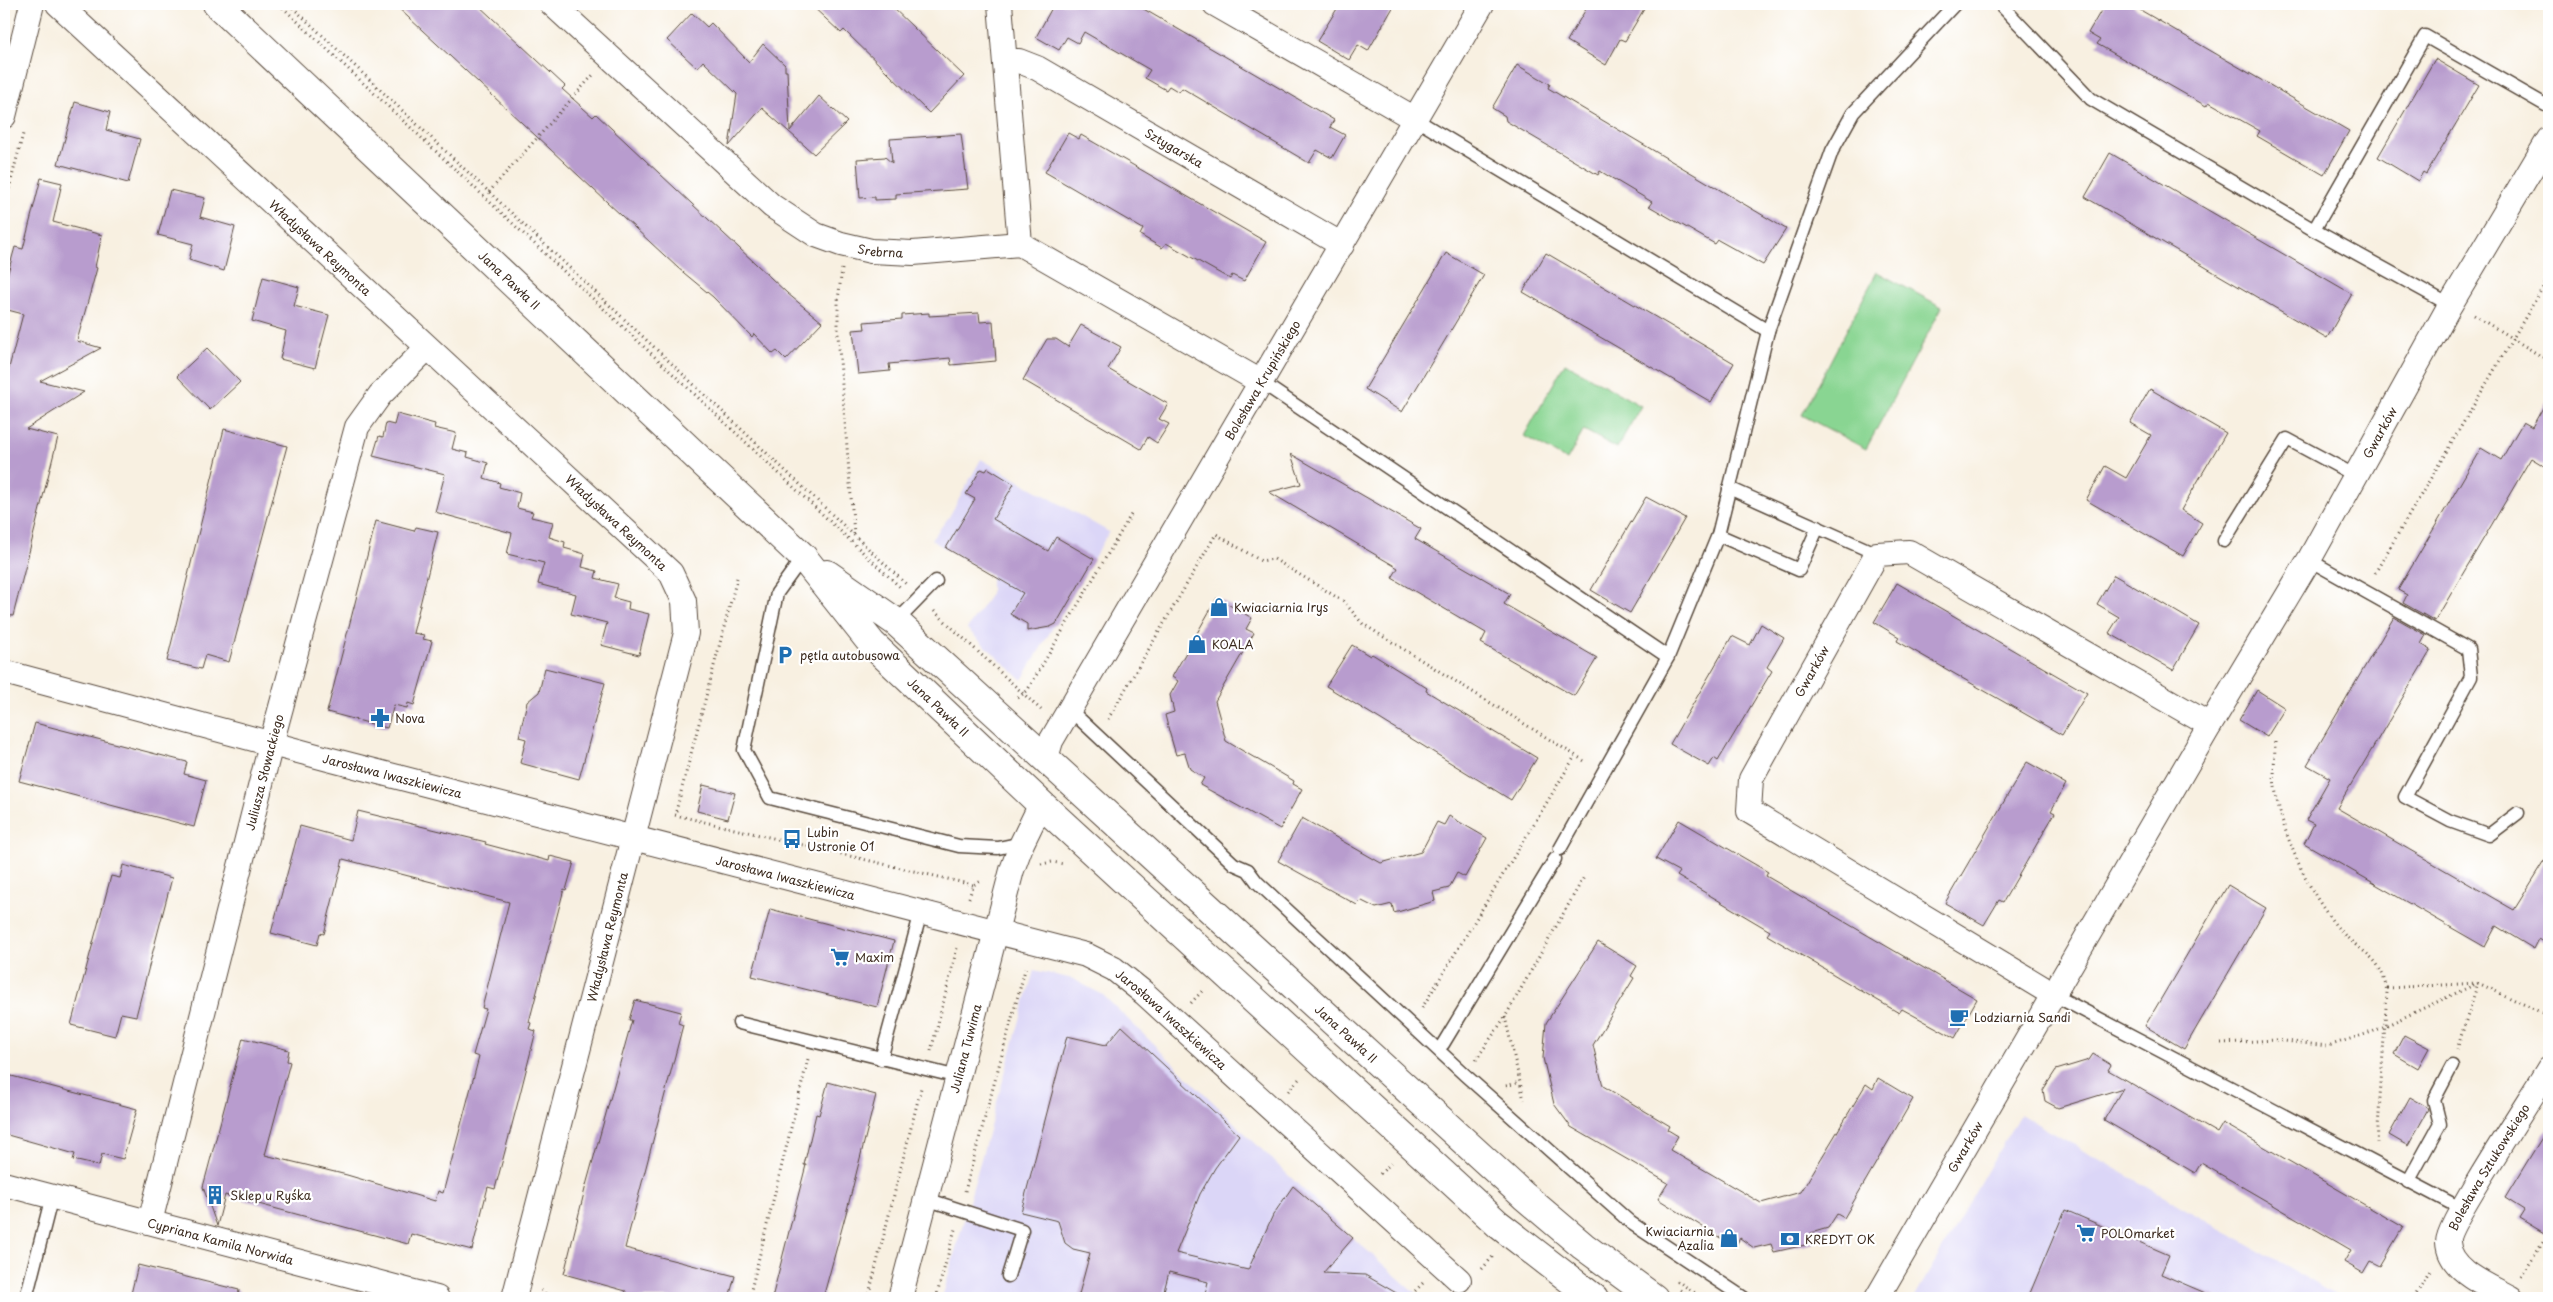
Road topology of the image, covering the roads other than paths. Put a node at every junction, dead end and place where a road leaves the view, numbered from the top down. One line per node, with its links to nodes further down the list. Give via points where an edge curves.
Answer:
1 (32, 4): 12 (street)
2 (58, 4): 20 (street, Władysława Reymonta)
3 (217, 4): 28 (street, Jana Pawła II)
4 (552, 4): 16 (street, Srebrna, via 772,206 812,232 846,245 903,253)
5 (1000, 4): 10 (street)
6 (1215, 4): 13 (street)
7 (1482, 4): 13 (street, Bolesława Krupińskiego)
8 (1955, 4): 19 (lane, via 1849,121 1832,151)
9 (2000, 4): 15 (lane, via 2091,99)
10 (1005, 61): 16 (street); 17 (street, Sztygarska, via 1019,61 1037,68)
11 (2549, 107): 15 (lane, via 2426,36)
12 (4, 116)
13 (1415, 119): 17 (street, Bolesława Krupińskiego); 19 (lane)
14 (2549, 139): 18 (street, Gwarków)
15 (2314, 230): 18 (lane)
16 (1020, 244): 21 (street)
17 (1342, 245): 21 (street, Bolesława Krupińskiego)
18 (2451, 303): 22 (street, Gwarków)
19 (1768, 331): 23 (lane)
20 (427, 348): 36 (street, Juliusza Słowackiego, via 380,395 357,427); 40 (street, Władysława Reymonta, via 671,573 684,601 686,633)
21 (1261, 382): 32 (lane); 34 (street, Bolesława Krupińskiego)
22 (2356, 476): 26 (lane, via 2287,439); 29 (street, Gwarków)
23 (1729, 488): 24 (lane); 25 (lane)
24 (1818, 528): 25 (lane, via 1799,570); 27 (lane)
25 (1718, 535): 32 (lane)
26 (2224, 540)
27 (1877, 554): 35 (street, via 1909,552); 44 (street, Gwarków, via 1751,779 1749,811)
28 (803, 557): 31 (street, Jana Pawła II); 38 (street, Jana Pawła II, via 872,644); 41 (lane, via 777,593 744,750 770,798 959,846 998,848)
29 (2309, 560): 35 (street, Gwarków); 39 (lane, via 2468,649 2471,677 2406,797 2450,821 2489,835)
30 (936, 581): 31 (lane)
31 (896, 622): 37 (street, Jana Pawła II, via 1010,701)
32 (1668, 657): 46 (lane, via 1558,854)
33 (4, 672): 36 (street, Jarosława Iwaszkiewicza)
34 (1064, 720): 37 (street, Bolesława Krupińskiego, via 1051,741); 65 (lane, via 1098,736 1234,864 1251,873 1465,1075 1631,1223)
35 (2210, 725): 44 (street, Gwarków)
36 (271, 744): 40 (street, Jarosława Iwaszkiewicza); 56 (street, Juliusza Słowackiego)
37 (1046, 758): 38 (street); 64 (street, Jana Pawła II, via 1524,1196 1583,1246)
38 (1042, 804): 41 (street, Juliana Tuwima); 63 (street, Jana Pawła II, via 1498,1224)
39 (2518, 813)
40 (632, 837): 42 (street, Jarosława Iwaszkiewicza); 61 (street, Władysława Reymonta)
41 (1022, 842): 43 (street, Juliana Tuwima)
42 (921, 912): 43 (street, Jarosława Iwaszkiewicza); 47 (lane)
43 (997, 931): 50 (street, Juliana Tuwima); 58 (street, Jarosława Iwaszkiewicza, via 1086,955 1114,969)
44 (2054, 995): 51 (lane); 66 (street, Gwarków)
45 (739, 1023): 47 (lane)
46 (1443, 1044)
47 (881, 1058): 50 (lane)
48 (2452, 1066): 51 (lane, via 2434,1100 2440,1124)
49 (2549, 1068): 55 (street, Bolesława Sztukowskiego)
50 (958, 1076): 54 (street, Juliana Tuwima)
51 (2408, 1182): 55 (lane)
52 (4, 1184): 53 (street, Cypriana Kamila Norwida)
53 (52, 1196): 56 (street, Cypriana Kamila Norwida); 59 (lane)
54 (926, 1199): 57 (lane, via 1022,1230); 62 (street, Juliana Tuwima)
55 (2462, 1209): 67 (street, Bolesława Sztukowskiego, via 2447,1243 2454,1259 2467,1273)
56 (150, 1222): 60 (street, Cypriana Kamila Norwida)
57 (1008, 1276)
58 (1459, 1280)
59 (26, 1298)
60 (437, 1298)
61 (514, 1298)
62 (900, 1298)
63 (1594, 1298)
64 (1654, 1298)
65 (1744, 1298)
66 (1877, 1298)
67 (2510, 1298)

